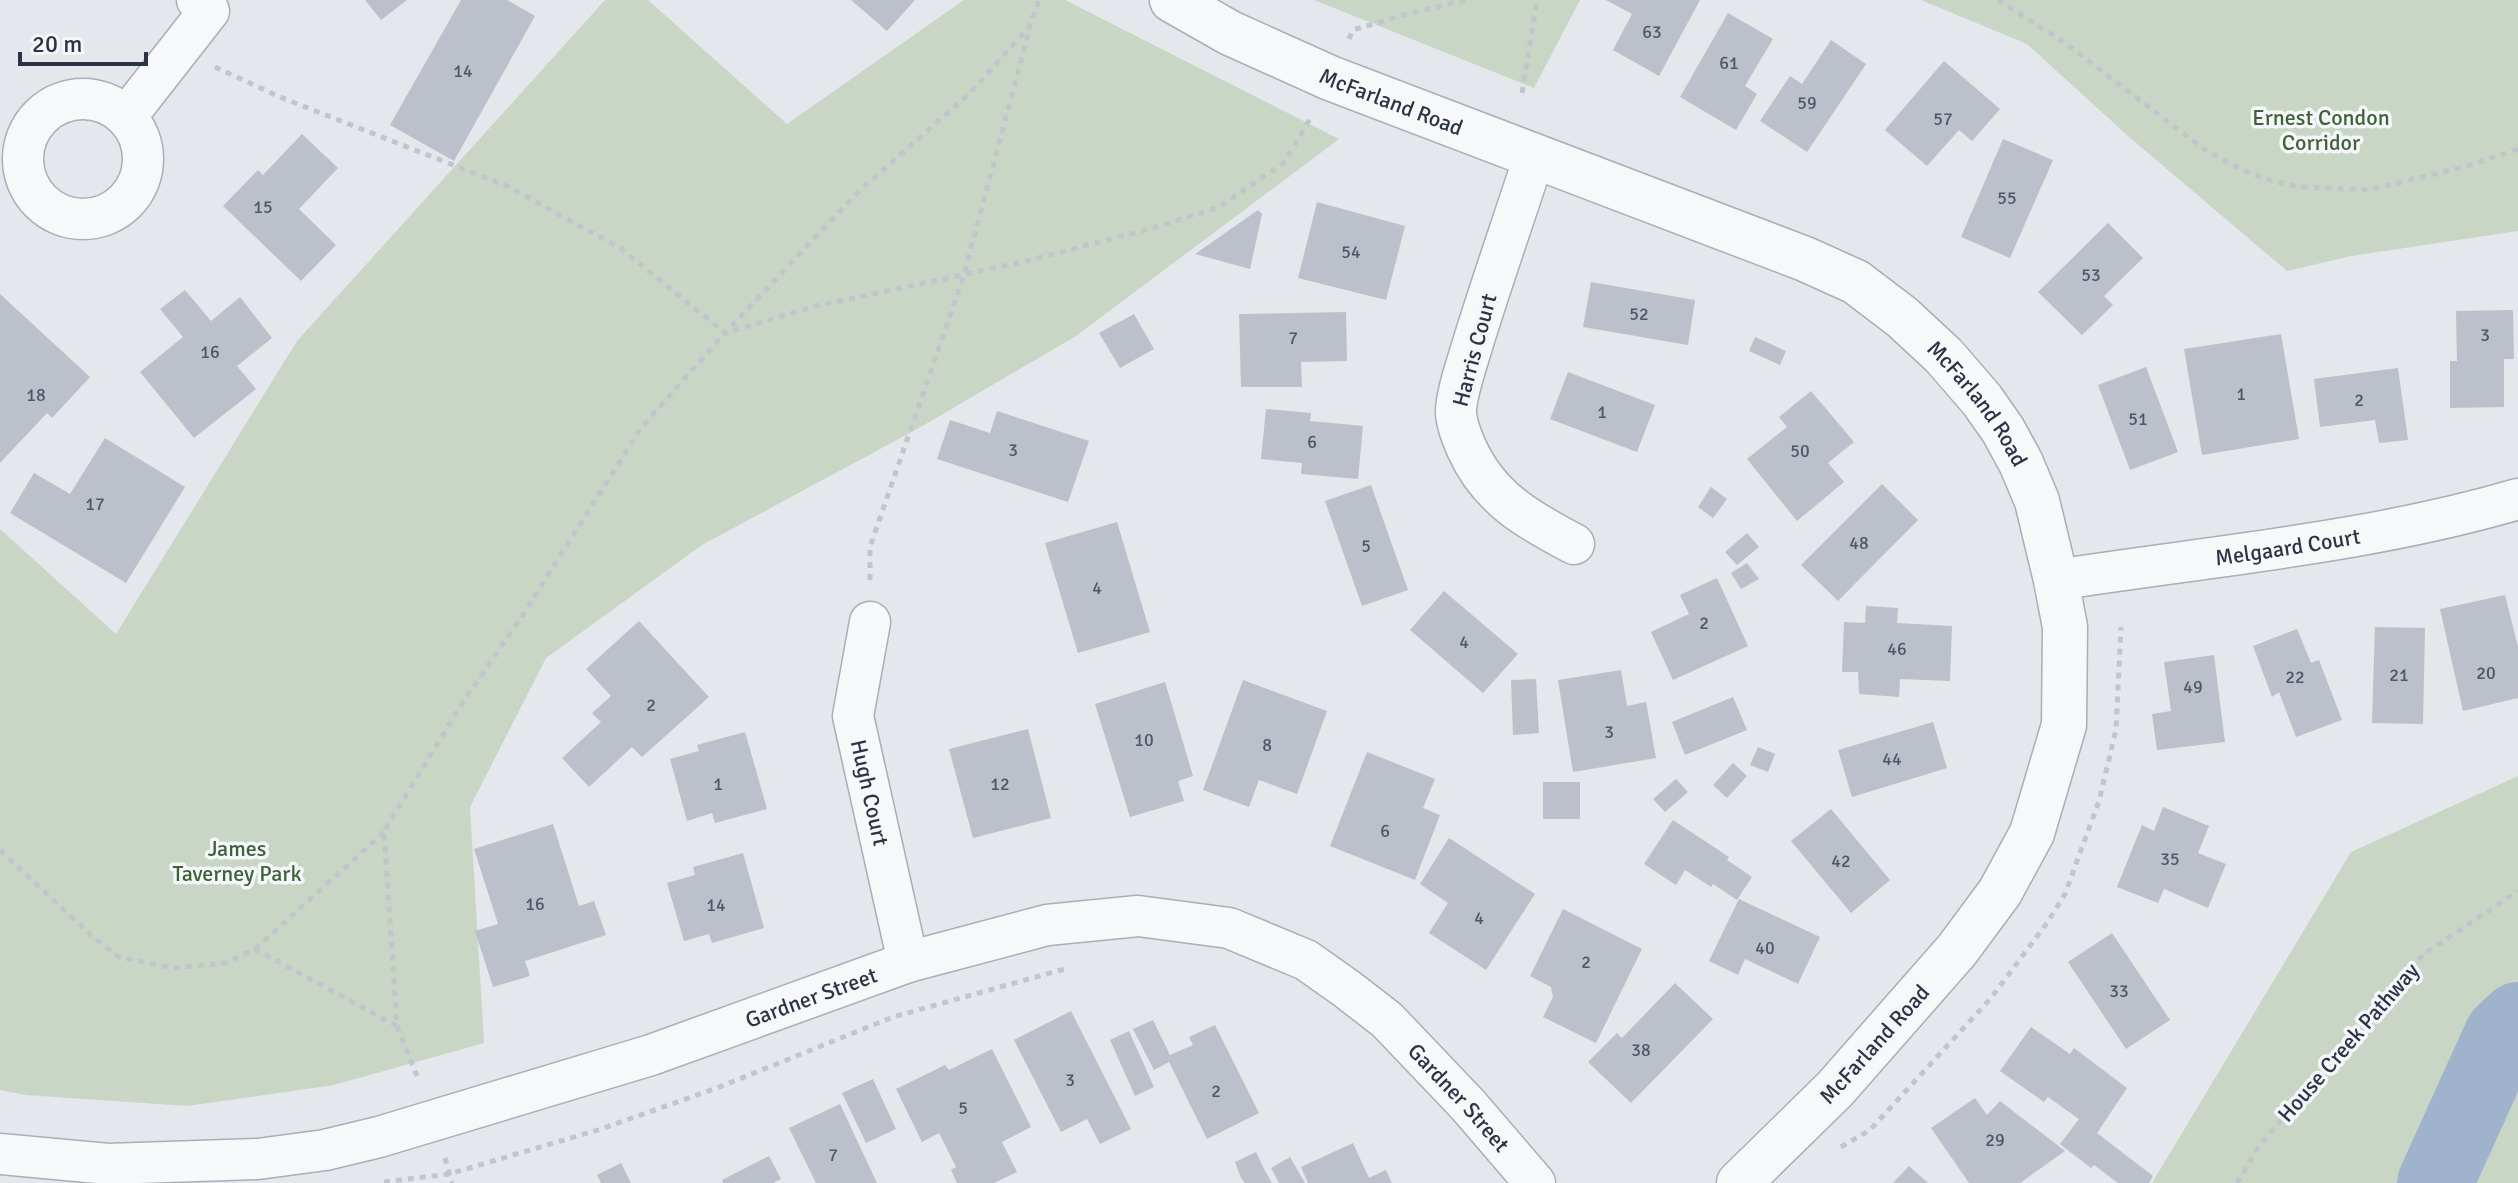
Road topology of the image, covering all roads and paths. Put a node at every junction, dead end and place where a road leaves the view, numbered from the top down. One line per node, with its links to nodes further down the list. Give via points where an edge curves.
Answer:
1 (197, 0): 8 (street, via 209,11)
2 (1039, 0): 7 (path)
3 (1172, 0): 9 (street, McFarland Road)
4 (1465, 0): 9 (path, via 1353,30)
5 (1537, 0): 10 (path)
6 (1998, 0): 12 (path, via 2065,43 2208,152 2272,181 2369,190)
7 (1030, 26): 14 (path); 15 (path, via 969,94 858,192)
8 (178, 50): 11 (street); 15 (path, via 280,97 509,187 620,248)
9 (1330, 78): 13 (street, McFarland Road); 14 (path, via 1284,163 1219,207)
10 (1522, 93)
11 (126, 117)
12 (2518, 149)
13 (1534, 157): 17 (street, Harris Court, via 1456,413 1471,458 1501,499); 18 (street, McFarland Road, via 1805,259 1856,282 1902,317 1944,356 2003,430 2037,501)
14 (964, 275): 15 (path, via 816,306); 19 (path, via 870,547)
15 (725, 333): 20 (path, via 641,428)
16 (2518, 499): 18 (street, Melgaard Court, via 2457,517 2300,545)
17 (1574, 544)
18 (2056, 580): 31 (street, McFarland Road, via 2065,627 2064,725 2032,833 2000,892 1957,950 1835,1089)
19 (870, 622): 24 (street, Hugh Court, via 853,716)
20 (384, 831): 23 (path); 26 (path)
21 (0, 850): 23 (path, via 119,957 173,968 226,963)
22 (2518, 891): 32 (path, House Creek Pathway, via 2424,954 2259,1146)
23 (255, 949): 26 (path)
24 (908, 962): 27 (street, Gardner Street, via 651,1055); 30 (street, Gardner Street, via 1047,925 1138,916 1229,928 1306,960 1387,1020)
25 (1073, 966): 29 (path, via 893,1017 601,1129 449,1174)
26 (397, 1026): 27 (path)
27 (435, 1120): 28 (street, Gardner Street, via 325,1150 258,1159 108,1164)
28 (0, 1154)
29 (373, 1183)
30 (1535, 1183)
31 (1739, 1183)
32 (2237, 1183)

